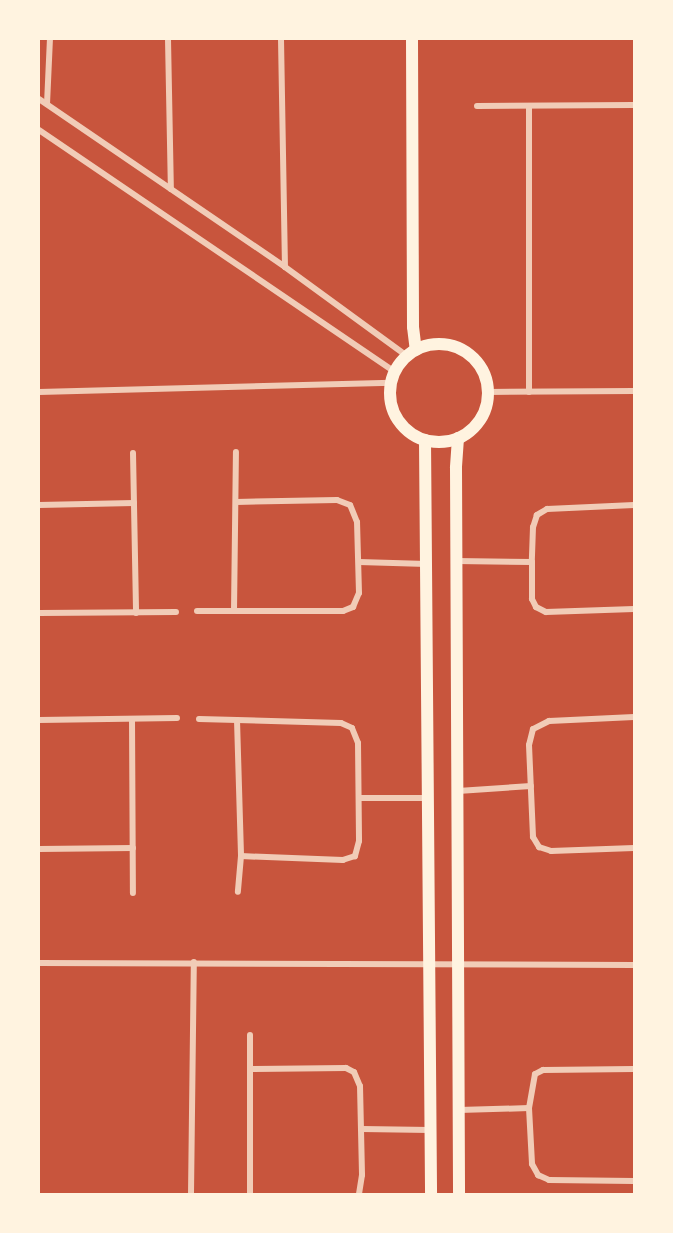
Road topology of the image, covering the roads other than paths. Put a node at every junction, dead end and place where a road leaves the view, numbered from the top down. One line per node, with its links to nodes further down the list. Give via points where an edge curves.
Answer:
1 (50, 39): 6 (street)
2 (168, 39): 11 (street)
3 (281, 39): 12 (street)
4 (412, 39): 13 (main road)
5 (39, 99): 6 (street)
6 (47, 104): 11 (street)
7 (634, 105): 9 (street)
8 (477, 106): 9 (street)
9 (529, 106): 18 (street)
10 (39, 130): 14 (street)
11 (171, 189): 12 (street)
12 (285, 267): 13 (street)
13 (411, 353): 14 (main road); 17 (main road, via 438,345 461,350 483,372)
14 (393, 377): 16 (street); 20 (main road, via 390,397 394,412 412,434)
15 (634, 391): 18 (street)
16 (39, 392)
17 (488, 392): 18 (street); 19 (main road, via 482,418)
18 (530, 392)
19 (458, 438): 20 (main road, via 447,442); 27 (main road)
20 (426, 440): 30 (main road)
21 (236, 452): 23 (street)
22 (133, 453): 24 (street)
23 (236, 502): 28 (street, via 337,500 350,505 357,522); 33 (street)
24 (134, 503): 25 (street); 36 (street)
25 (39, 505)
26 (634, 505): 29 (street, via 547,509 537,515 533,527)
27 (456, 561): 29 (street); 44 (main road)
28 (358, 562): 30 (street); 33 (street, via 359,593 353,607 343,611)
29 (532, 562): 31 (street, via 532,599 536,607 546,612)
30 (428, 564): 46 (main road)
31 (634, 609)
32 (197, 611): 33 (street)
33 (234, 611)
34 (176, 612): 36 (street)
35 (39, 613): 36 (street)
36 (136, 613)
37 (634, 717): 43 (street, via 549,722 533,729 529,744)
38 (177, 718): 39 (street)
39 (132, 719): 41 (street); 47 (street)
40 (199, 719): 42 (street)
41 (39, 720)
42 (237, 720): 45 (street, via 341,723 352,728 358,743); 50 (street)
43 (531, 786): 44 (street); 48 (street, via 533,837 539,847 551,851)
44 (458, 791): 56 (main road)
45 (360, 798): 46 (street); 50 (street, via 355,856 343,860)
46 (429, 798): 55 (main road)
47 (133, 848): 49 (street); 52 (street)
48 (634, 848)
49 (39, 849)
50 (241, 856): 51 (street)
51 (238, 892)
52 (133, 893)
53 (194, 962): 54 (street); 55 (street); 66 (street)
54 (39, 963)
55 (430, 964): 56 (street); 64 (main road)
56 (458, 964): 57 (street); 62 (main road)
57 (634, 965)
58 (250, 1035): 59 (street)
59 (250, 1069): 63 (street, via 346,1068 354,1072 360,1086); 67 (street)
60 (634, 1069): 61 (street, via 543,1070 535,1074)
61 (529, 1108): 62 (street); 65 (street, via 532,1164 538,1175 549,1180)
62 (459, 1110): 70 (main road)
63 (362, 1129): 64 (street); 68 (street)
64 (431, 1130): 69 (main road)
65 (634, 1181)
66 (190, 1194)
67 (250, 1194)
68 (359, 1194)
69 (430, 1194)
70 (459, 1194)

